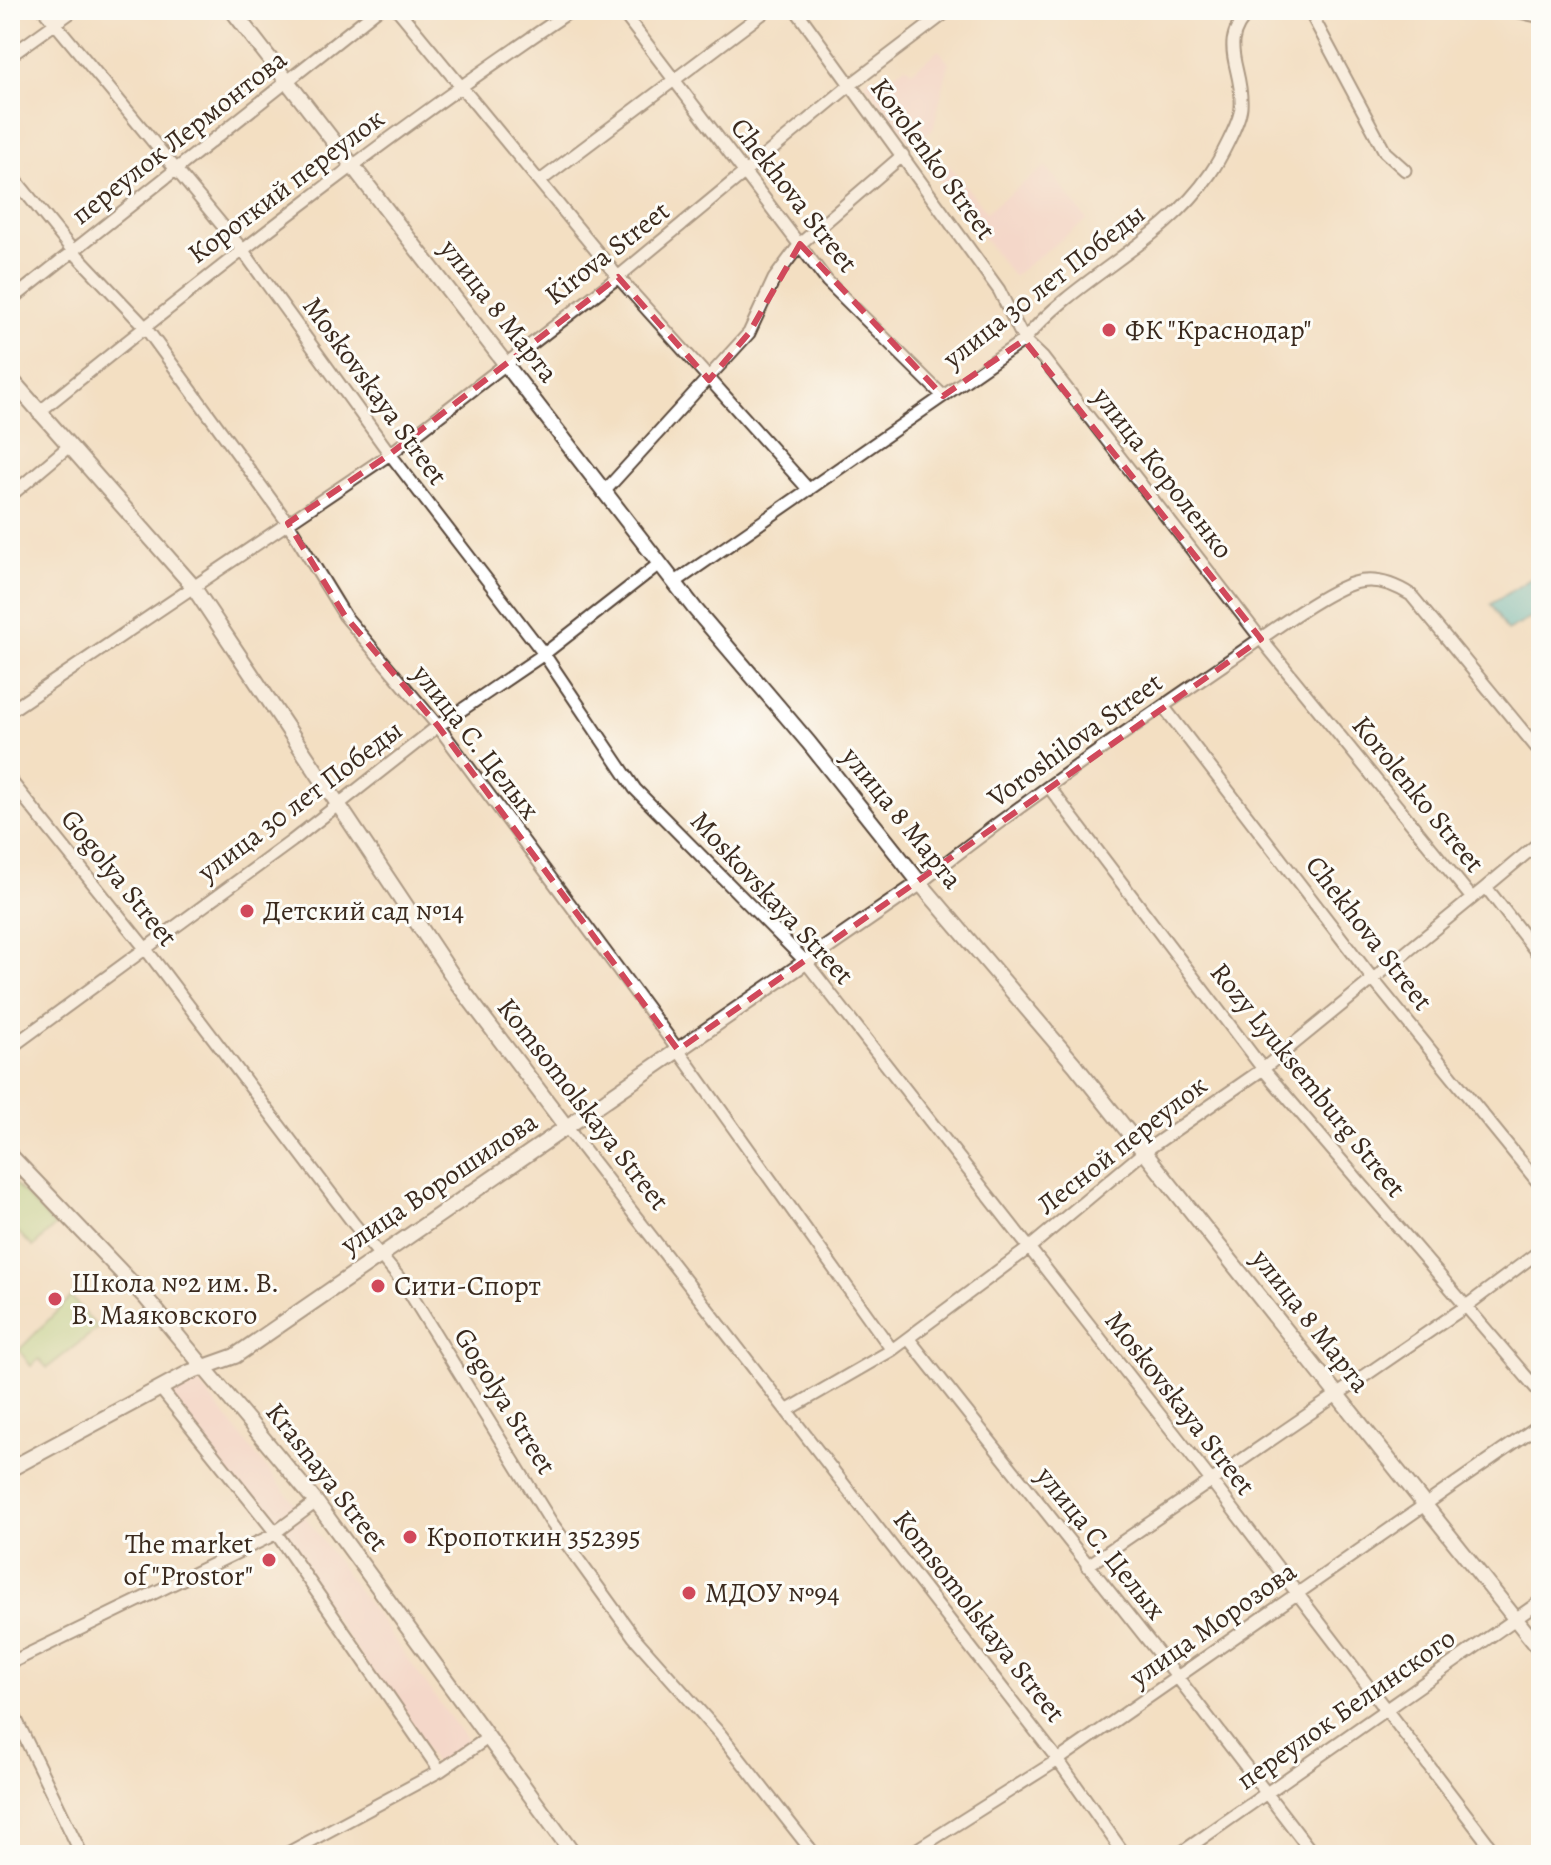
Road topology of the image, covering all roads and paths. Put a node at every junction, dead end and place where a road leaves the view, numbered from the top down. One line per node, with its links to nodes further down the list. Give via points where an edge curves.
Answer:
1 (44, 10): 15 (street, Moskovskaya Street)
2 (74, 10): 15 (street)
3 (232, 10): 18 (main road, улица 8 Марта)
4 (377, 10): 18 (street, переулок Лермонтова)
5 (398, 10): 19 (street)
6 (572, 10): 19 (street, Короткий переулок)
7 (621, 10): 17 (street, Chekhova Street)
8 (767, 10): 17 (street)
9 (796, 10): 20 (street, Korolenko Street)
10 (949, 10): 20 (street, Kirova Street)
11 (1251, 10): 34 (street, улица 30 лет Победы, via 1240,20 1231,43 1241,108 1212,172 1183,208)
12 (1309, 10): 23 (street, via 1385,152)
13 (1511, 10): 14 (street)
14 (1541, 17)
15 (54, 24): 16 (street); 24 (street, Moskovskaya Street)
16 (10, 56)
17 (674, 80): 25 (street, Chekhova Street); 27 (street)
18 (286, 82): 22 (main road, улица 8 Марта); 24 (street, переулок Лермонтова)
19 (460, 85): 22 (street, Короткий переулок); 27 (street)
20 (849, 86): 21 (street, Korolenko Street); 25 (street, Kirova Street)
21 (903, 155): 28 (street); 34 (street, Korolenko Street, via 999,290)
22 (351, 164): 29 (street, Короткий переулок); 35 (main road, улица 8 Марта)
23 (1405, 170)
24 (175, 171): 29 (street, Moskovskaya Street); 30 (street, переулок Лермонтова)
25 (745, 172): 28 (street, Chekhova Street); 31 (street, Kirova Street)
26 (10, 173): 30 (street, улица С. Целых)
27 (540, 181): 31 (street)
28 (800, 244): 37 (street, via 774,279 749,333); 38 (street, Chekhova Street, via 827,281)
29 (241, 248): 33 (street, Короткий переулок); 41 (street, Moskovskaya Street)
30 (73, 251): 32 (street, переулок Лермонтова); 33 (street, улица С. Целых)
31 (618, 277): 35 (street, Kirova Street); 37 (street)
32 (10, 301)
33 (145, 327): 39 (street, Короткий переулок); 45 (street, улица С. Целых)
34 (1024, 340): 38 (street, улица 30 лет Победы); 49 (street, улица Короленко)
35 (506, 361): 41 (street, Kirova Street); 43 (main road, улица 8 Марта)
36 (10, 378): 39 (main road, Komsomolskaya Street)
37 (709, 380): 42 (street); 43 (street)
38 (943, 396): 42 (street, улица 30 лет Победы)
39 (38, 413): 40 (main road, Komsomolskaya Street)
40 (68, 447): 44 (street); 48 (main road, Komsomolskaya Street)
41 (390, 454): 45 (street, Kirova Street); 50 (street, Moskovskaya Street)
42 (809, 490): 47 (street, улица 30 лет Победы)
43 (603, 493): 46 (main road, улица 8 Марта)
44 (10, 496)
45 (288, 523): 48 (street, Kirova Street); 53 (street, улица С. Целых, via 345,616)
46 (659, 564): 47 (main road, улица 8 Марта); 50 (street, улица 30 лет Победы)
47 (674, 583): 59 (main road, улица 8 Марта)
48 (192, 585): 52 (street, Kirova Street); 57 (main road, Komsomolskaya Street)
49 (1261, 639): 51 (street, Voroshilova Street); 54 (street, Voroshilova Street, via 1355,583 1396,586 1423,608); 61 (street, Korolenko Street)
50 (544, 654): 53 (street, улица 30 лет Победы); 64 (street, Moskovskaya Street, via 635,789)
51 (1163, 706): 56 (street, Voroshilova Street); 65 (street, Chekhova Street)
52 (10, 711)
53 (438, 726): 57 (street, улица 30 лет Победы); 67 (street, улица С. Целых)
54 (1541, 753)
55 (10, 780): 62 (street, Gogolya Street)
56 (1049, 787): 59 (street, Voroshilova Street); 68 (street, Rozy Lyuksemburg Street)
57 (337, 807): 62 (street, улица 30 лет Победы); 69 (main road, Komsomolskaya Street, via 498,1040)
58 (1541, 841): 60 (street)
59 (920, 883): 64 (main road, улица Ворошилова); 70 (main road, улица 8 Марта)
60 (1486, 887): 61 (street, Korolenko Street); 63 (street, Korolenko Street)
61 (1471, 897): 65 (street, Лесной переулок)
62 (145, 948): 66 (street, улица 30 лет Победы); 75 (street, Gogolya Street)
63 (1541, 958)
64 (805, 961): 67 (main road, улица Ворошилова); 73 (street, Moskovskaya Street)
65 (1375, 982): 68 (street, Лесной переулок); 72 (street, Chekhova Street)
66 (10, 1048)
67 (678, 1050): 69 (main road, улица Ворошилова); 78 (street, улица С. Целых)
68 (1263, 1069): 70 (street, Лесной переулок); 76 (street, Rozy Lyuksemburg Street)
69 (567, 1128): 75 (main road, улица Ворошилова); 83 (street, Komsomolskaya Street)
70 (1145, 1151): 73 (street, Лесной переулок); 82 (main road, улица 8 Марта)
71 (10, 1155): 79 (main road, Krasnaya Street)
72 (1541, 1186)
73 (1029, 1248): 77 (street, Лесной переулок); 86 (street, Moskovskaya Street)
74 (1541, 1250): 76 (street)
75 (379, 1254): 79 (main road, улица Ворошилова, via 235,1356); 106 (street, Gogolya Street, via 405,1285 551,1522 634,1637 720,1734)
76 (1465, 1307): 81 (street, Rozy Lyuksemburg Street); 82 (street)
77 (908, 1338): 78 (street, Лесной переулок); 90 (street, улица С. Целых)
78 (892, 1350): 83 (street, Лесной переулок)
79 (205, 1366): 80 (main road, улица Ворошилова); 87 (main road, Krasnaya Street)
80 (160, 1388): 85 (main road, улица Ворошилова); 89 (street)
81 (1541, 1394)
82 (1336, 1395): 86 (street); 88 (main road, улица 8 Марта)
83 (788, 1410): 100 (street, Komsomolskaya Street)
84 (1541, 1424): 88 (street, улица Морозова)
85 (10, 1469)
86 (1213, 1483): 90 (street); 91 (street, Moskovskaya Street)
87 (316, 1502): 89 (street); 99 (main road, Krasnaya Street)
88 (1425, 1505): 91 (street, улица Морозова); 93 (main road, улица 8 Марта)
89 (276, 1533): 95 (street); 101 (street)
90 (1087, 1566): 96 (street, улица С. Целых)
91 (1298, 1594): 96 (street, улица Морозова); 98 (street, Moskovskaya Street)
92 (1541, 1601): 93 (street, переулок Белинского)
93 (1516, 1620): 94 (main road, улица 8 Марта); 98 (street, переулок Белинского)
94 (1541, 1651)
95 (10, 1663)
96 (1178, 1678): 100 (street, улица Морозова); 102 (street, улица С. Целых)
97 (10, 1707): 104 (street)
98 (1386, 1712): 102 (street, переулок Белинского); 111 (street, Moskovskaya Street)
99 (489, 1737): 101 (street); 103 (main road, Krasnaya Street)
100 (1058, 1760): 107 (street, улица Морозова); 108 (street, Komsomolskaya Street)
101 (440, 1771): 105 (street)
102 (1268, 1795): 109 (street, переулок Белинского); 110 (street, улица С. Целых)
103 (572, 1854)
104 (82, 1855)
105 (284, 1855)
106 (815, 1855)
107 (908, 1855)
108 (1125, 1855)
109 (1178, 1855)
110 (1314, 1855)
111 (1497, 1855)

